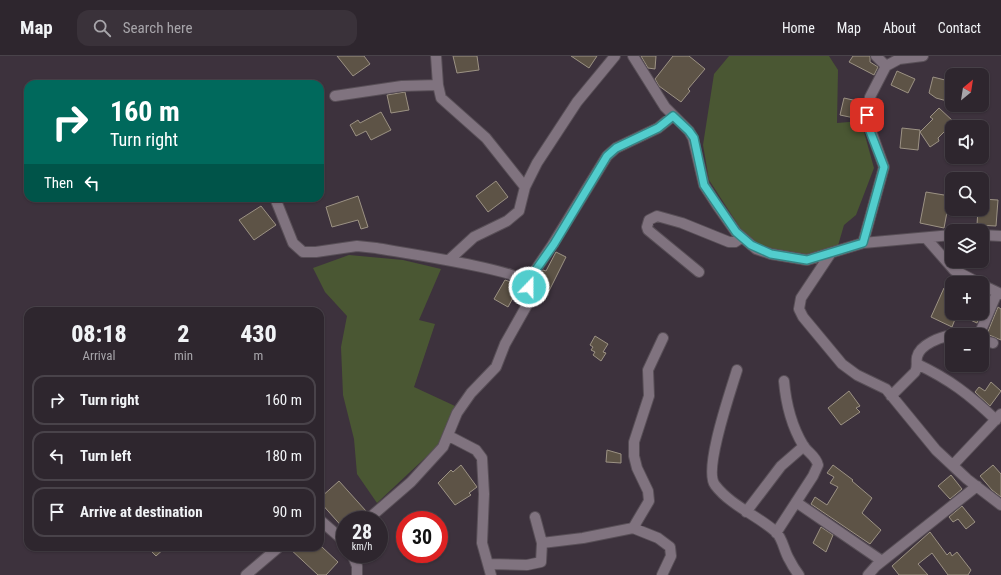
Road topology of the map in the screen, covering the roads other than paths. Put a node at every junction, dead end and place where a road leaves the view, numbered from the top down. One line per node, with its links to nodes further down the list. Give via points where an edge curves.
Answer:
1 (436, 56): 7 (street)
2 (615, 56): 10 (street, via 577,102 537,163)
3 (633, 56): 9 (street, via 653,91)
4 (876, 56): 6 (street)
5 (923, 56): 6 (street, via 899,59)
6 (886, 66): 17 (street, via 868,102 867,120 884,167)
7 (438, 85): 8 (street, via 402,86); 10 (street, via 444,101 486,138)
8 (335, 96)
9 (673, 116): 15 (street, via 694,138 704,185); 22 (street, via 658,128 611,151 554,244)
10 (525, 187): 19 (street, via 517,214 474,237)
11 (277, 202): 19 (street, via 293,243 303,252 357,246)
12 (989, 235): 14 (street)
13 (945, 236): 16 (street)
14 (1001, 236)
15 (742, 238): 18 (street, via 765,252 791,258 807,260); 20 (street, via 729,242 657,216 649,220 648,230)
16 (926, 238): 17 (street); 21 (street, via 954,270)
17 (863, 243): 18 (street)
18 (831, 253): 33 (street, via 801,298 799,309 842,364 857,375 880,385)
19 (449, 260): 22 (street, via 518,276)
20 (699, 272)
21 (966, 276)
22 (528, 281): 35 (street, via 528,302 499,360 457,413)
23 (989, 288): 24 (street)
24 (999, 293): 25 (street)
25 (982, 328)
26 (945, 337): 30 (street, via 921,349)
27 (662, 338): 45 (street, via 648,370 649,396 634,442 637,468 648,491 649,500)
28 (989, 342): 29 (street)
29 (993, 343)
30 (917, 364): 33 (street, via 915,372); 34 (street, via 952,382)
31 (737, 370): 42 (street, via 718,435 712,480)
32 (784, 381): 36 (street, via 789,414)
33 (891, 396): 37 (street, via 936,450)
34 (998, 417): 37 (street)
35 (449, 436): 41 (street, via 434,458); 52 (street, via 476,450 482,458 482,543)
36 (804, 446): 39 (street, via 818,465); 42 (street, via 781,466)
37 (953, 466): 38 (street)
38 (977, 486): 40 (street); 50 (street)
39 (796, 502): 47 (street); 50 (street)
40 (1001, 505)
41 (377, 511)
42 (746, 512): 47 (street)
43 (535, 516): 48 (street)
44 (324, 523): 46 (street)
45 (633, 528): 48 (street); 56 (street, via 658,538 670,547 671,556)
46 (336, 533)
47 (776, 533): 57 (street)
48 (542, 543): 52 (street, via 542,561 539,563)
49 (274, 551): 53 (street)
50 (882, 561): 58 (street)
51 (356, 563): 54 (street)
52 (489, 564): 55 (street)
53 (246, 575)
54 (357, 575)
55 (492, 575)
56 (662, 575)
57 (799, 575)
58 (868, 575)

